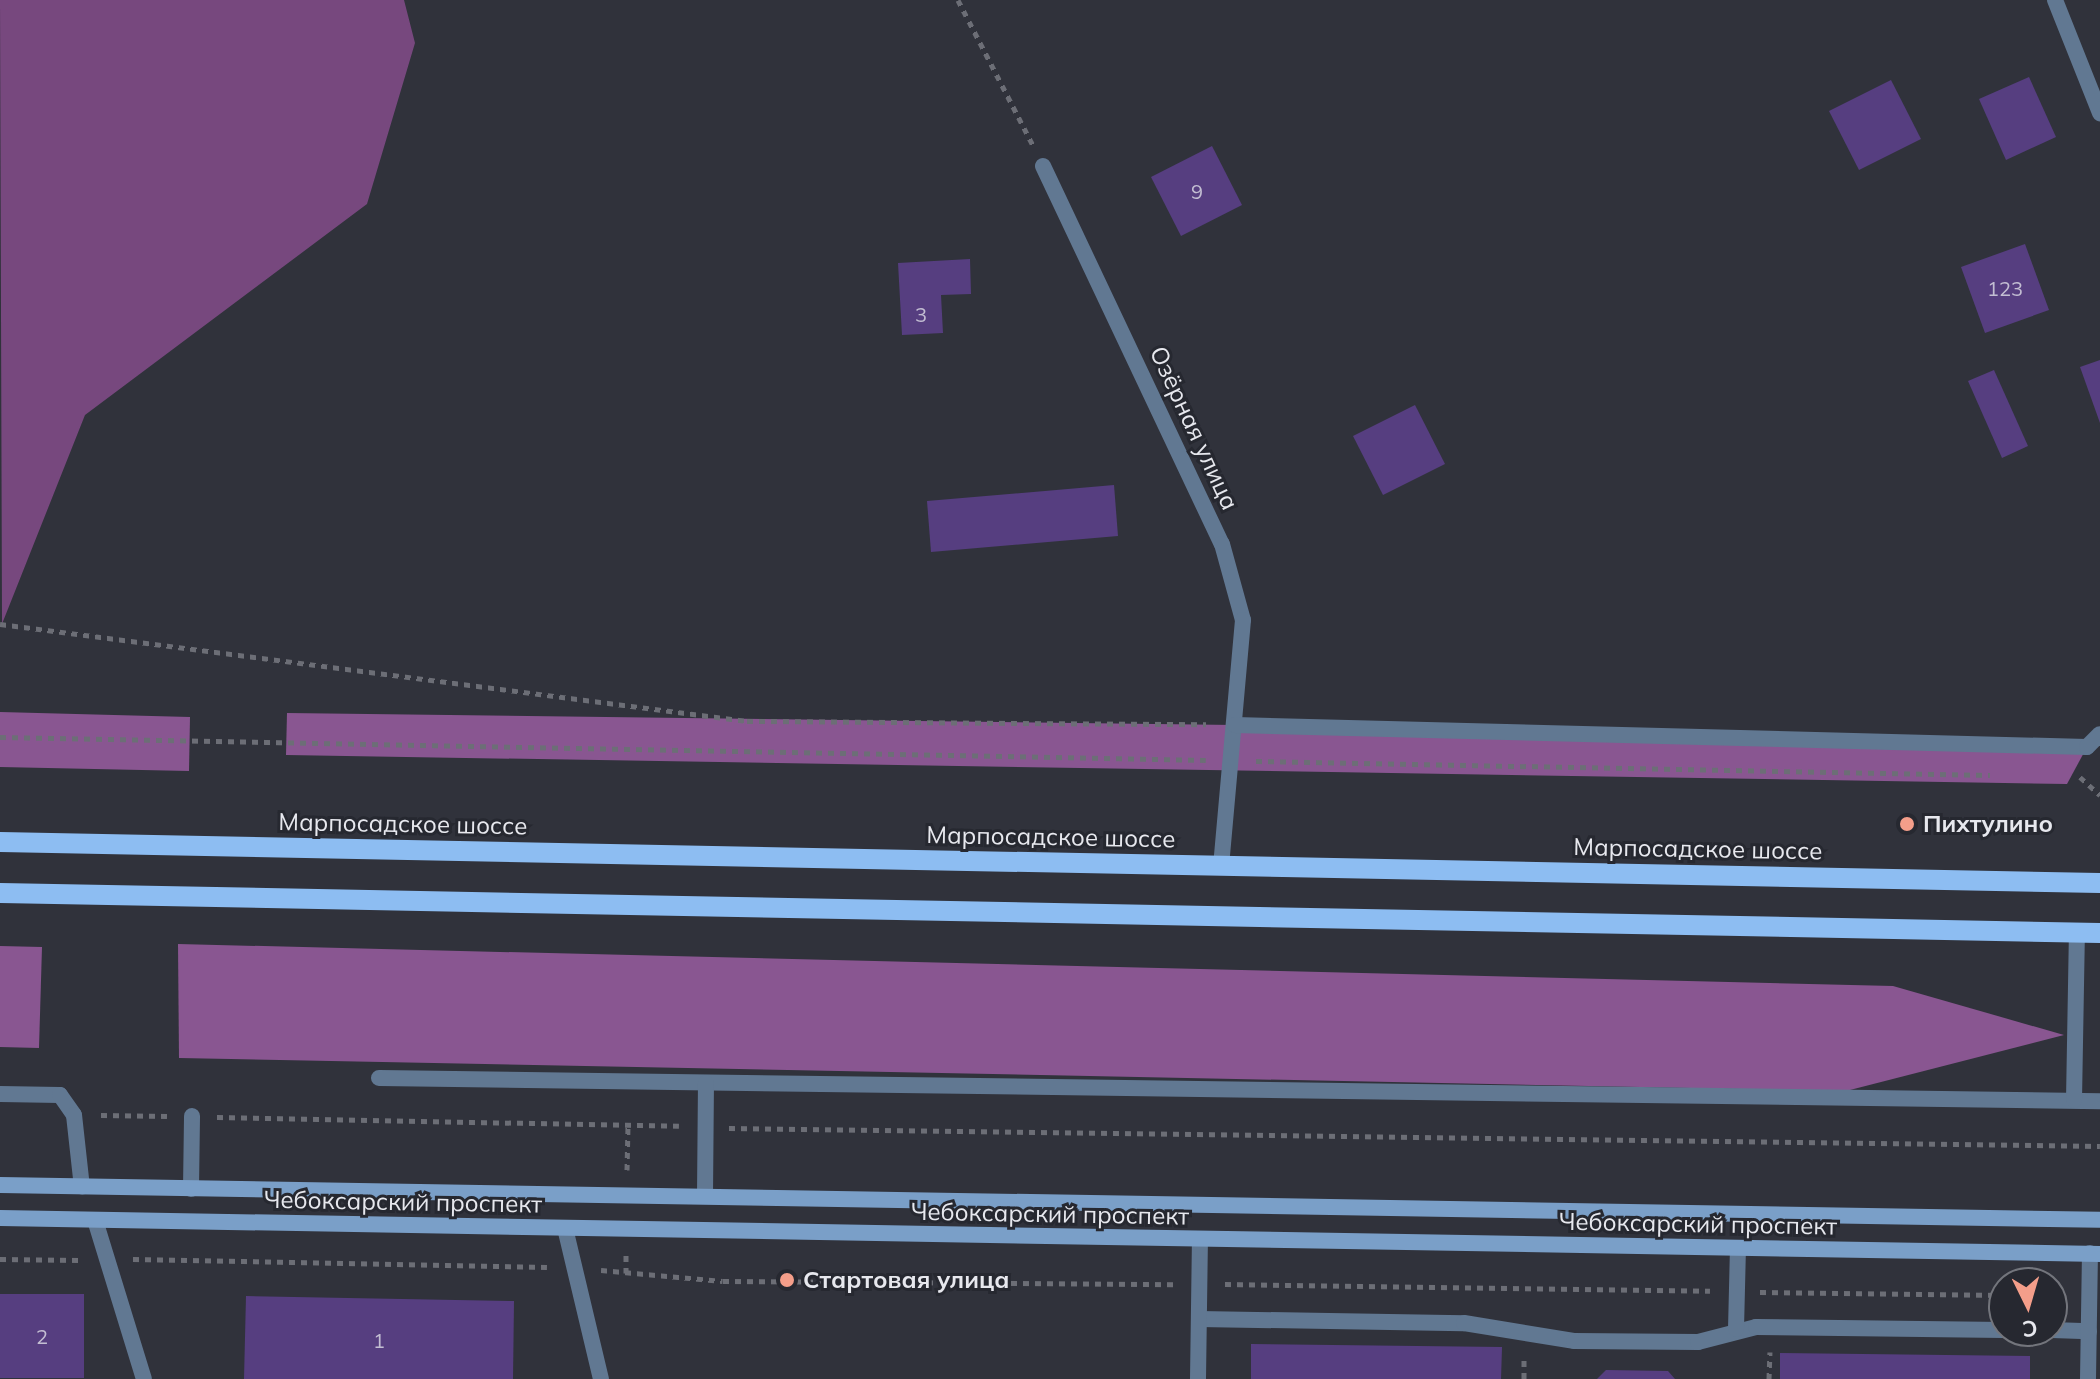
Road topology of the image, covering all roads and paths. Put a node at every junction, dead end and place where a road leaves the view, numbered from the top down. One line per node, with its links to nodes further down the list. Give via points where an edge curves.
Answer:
1 (958, 0): 4 (path)
2 (2055, 0): 3 (street)
3 (2100, 113)
4 (1043, 166): 6 (street, Озёрная улица, via 1222,544 1243,620)
5 (0, 624): 6 (path, via 747,721)
6 (1235, 725): 9 (street); 17 (street, Озёрная улица)
7 (2100, 734): 9 (street)
8 (0, 737): 10 (path)
9 (2087, 747): 14 (path)
10 (1223, 760)
11 (1238, 761): 12 (path)
12 (2001, 775)
13 (2064, 776): 14 (path)
14 (2080, 777): 15 (path)
15 (2100, 795)
16 (0, 842): 17 (main road, Марпосадское шоссе)
17 (1221, 866): 18 (main road, Марпосадское шоссе)
18 (2100, 883)
19 (0, 893): 20 (main road)
20 (2077, 932): 21 (main road); 25 (street)
21 (2100, 933)
22 (379, 1078): 23 (street)
23 (706, 1083): 25 (street); 38 (street)
24 (0, 1094): 36 (street, via 60,1095 74,1115)
25 (2074, 1100): 26 (street)
26 (2100, 1101)
27 (89, 1115): 28 (path)
28 (184, 1116): 37 (street)
29 (213, 1117): 30 (path)
30 (628, 1126): 31 (path); 34 (path)
31 (694, 1126)
32 (723, 1128): 33 (path)
33 (2100, 1146)
34 (627, 1175)
35 (0, 1185): 36 (street, Чебоксарский проспект)
36 (82, 1187): 37 (street, Чебоксарский проспект); 40 (street)
37 (191, 1189): 38 (street, Чебоксарский проспект)
38 (705, 1195): 41 (street, Чебоксарский проспект)
39 (0, 1218): 40 (street, Чебоксарский проспект)
40 (95, 1220): 42 (street, Чебоксарский проспект); 61 (street)
41 (2100, 1220)
42 (565, 1228): 43 (street, Чебоксарский проспект); 62 (street)
43 (1200, 1240): 44 (street, Чебоксарский проспект); 56 (street)
44 (1738, 1249): 45 (street, Чебоксарский проспект); 57 (street)
45 (2095, 1254): 60 (street)
46 (0, 1259): 48 (path)
47 (124, 1259): 49 (path)
48 (87, 1260)
49 (554, 1268)
50 (590, 1269): 51 (path, via 723,1281)
51 (1187, 1284)
52 (1212, 1284): 53 (path)
53 (1719, 1292)
54 (1754, 1292): 55 (path)
55 (1988, 1295)
56 (1199, 1319): 57 (street, via 1464,1323 1574,1341 1698,1342); 63 (street)
57 (1736, 1329): 58 (street)
58 (1988, 1330)
59 (2068, 1330): 60 (street)
60 (2089, 1331): 64 (street)
61 (144, 1379)
62 (601, 1379)
63 (1198, 1379)
64 (2088, 1379)

